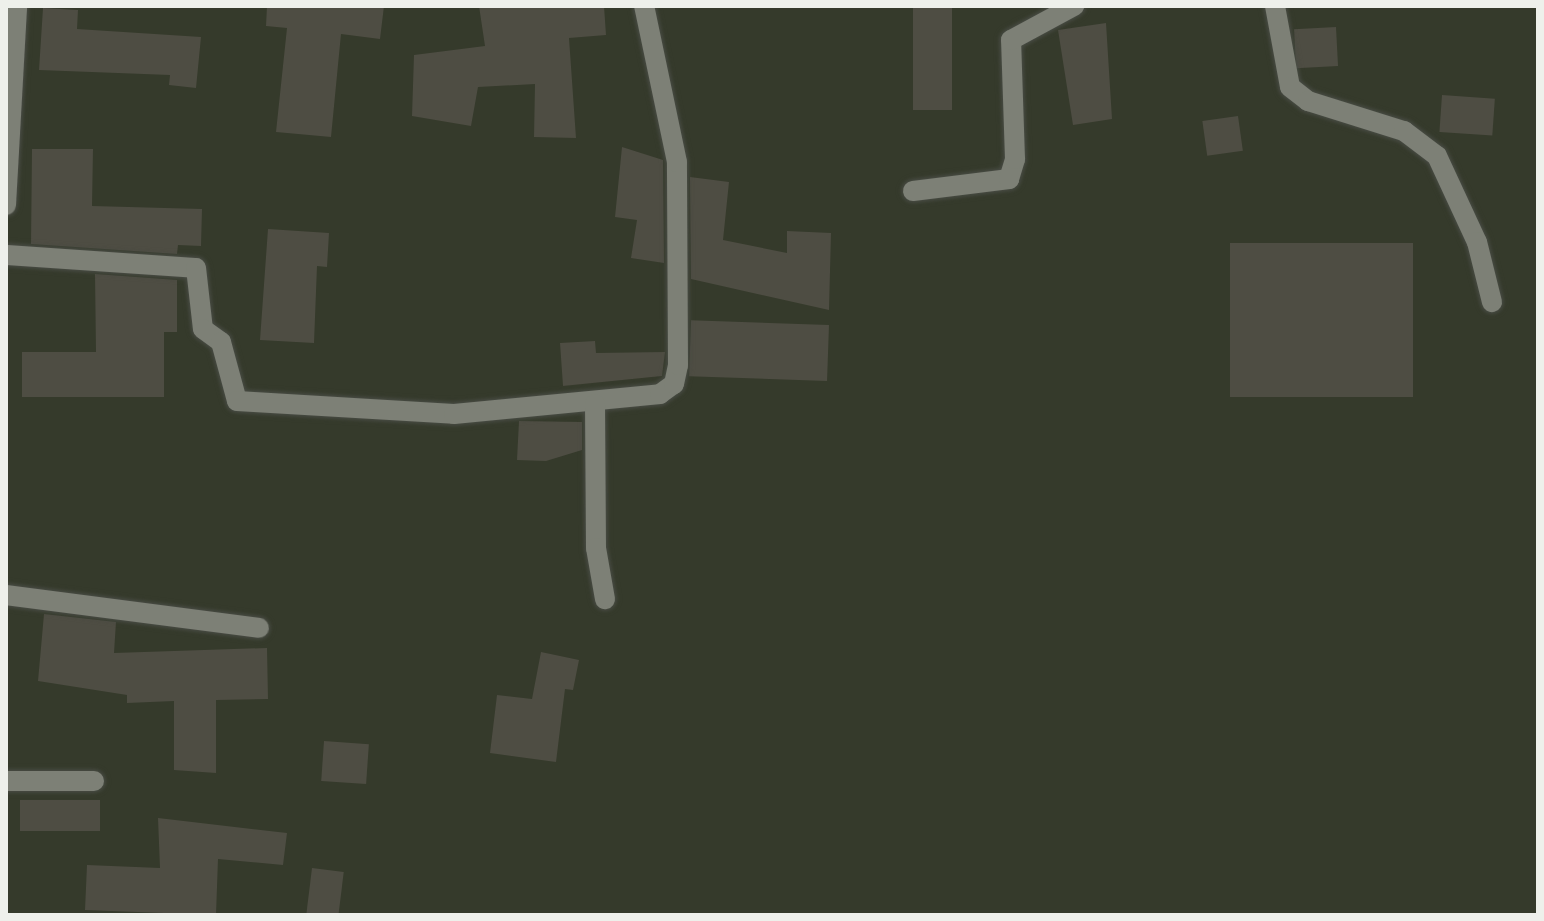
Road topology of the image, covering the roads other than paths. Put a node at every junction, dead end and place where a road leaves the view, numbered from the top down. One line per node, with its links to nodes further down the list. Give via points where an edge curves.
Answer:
1 (17, 6): 6 (street)
2 (644, 6): 9 (street, via 677,162 676,377 660,394)
3 (1074, 6): 5 (street, via 1011,40 1015,159 1009,179)
4 (1275, 6): 8 (street, via 1290,87 1308,101 1404,131 1437,156 1473,231)
5 (913, 191)
6 (6, 205)
7 (6, 255): 9 (street, via 196,268 203,329 221,342 237,401 454,414)
8 (1492, 302)
9 (595, 404): 11 (street, via 596,548)
10 (6, 595): 12 (street)
11 (605, 599)
12 (259, 628)
13 (6, 781): 14 (street)
14 (94, 781)

